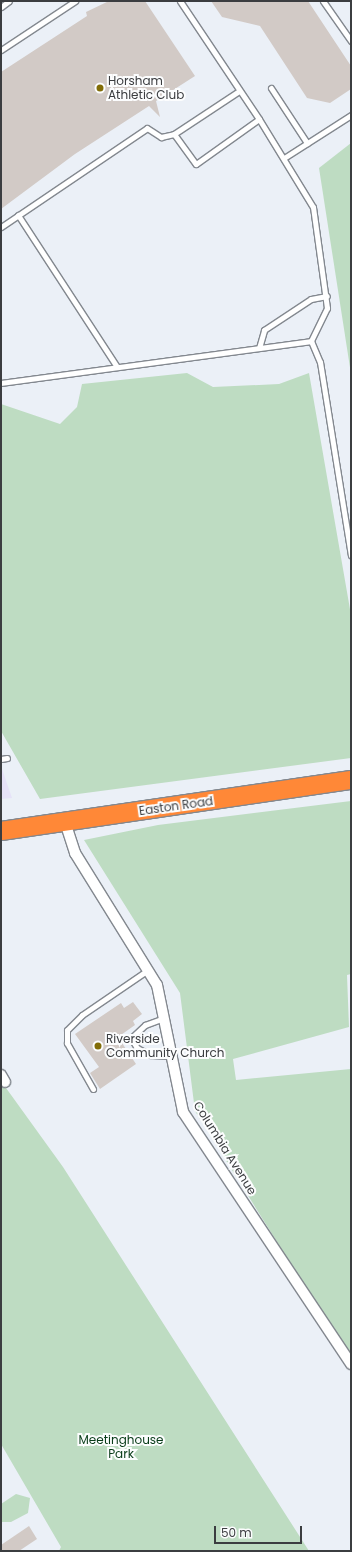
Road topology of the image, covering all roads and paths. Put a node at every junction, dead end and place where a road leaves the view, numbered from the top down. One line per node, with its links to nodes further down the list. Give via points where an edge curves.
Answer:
1 (9, 1): 5 (lane)
2 (75, 1): 7 (lane)
3 (180, 1): 9 (lane)
4 (323, 1): 6 (lane)
5 (1, 7)
6 (351, 41)
7 (1, 50)
8 (271, 88): 13 (lane)
9 (238, 91): 11 (lane); 12 (lane)
10 (351, 115): 13 (lane)
11 (259, 119): 12 (lane, via 196,164); 14 (lane)
12 (174, 134): 15 (lane, via 161,137 148,128)
13 (307, 143): 14 (lane)
14 (284, 158): 17 (lane, via 313,207)
15 (18, 215): 16 (lane); 20 (lane)
16 (1, 227)
17 (327, 296): 18 (lane, via 328,308); 19 (lane, via 311,299 264,330)
18 (310, 341): 19 (lane); 22 (lane, via 320,362)
19 (259, 348): 20 (lane)
20 (117, 367): 21 (lane)
21 (1, 383)
22 (351, 556)
23 (7, 758): 24 (lane)
24 (1, 759)
25 (351, 780): 26 (highway, Easton Road)
26 (65, 822): 27 (highway, Easton Road); 28 (street, Columbia Avenue, via 75,853)
27 (1, 831)
28 (148, 970): 29 (street, Columbia Avenue, via 157,986); 31 (lane, via 82,1014 67,1030 67,1043)
29 (165, 1018): 30 (street, Columbia Avenue); 30 (lane, via 145,1025 131,1038 137,1048 150,1055)
30 (172, 1056): 32 (street, Columbia Avenue, via 183,1112)
31 (93, 1089)
32 (351, 1364)

